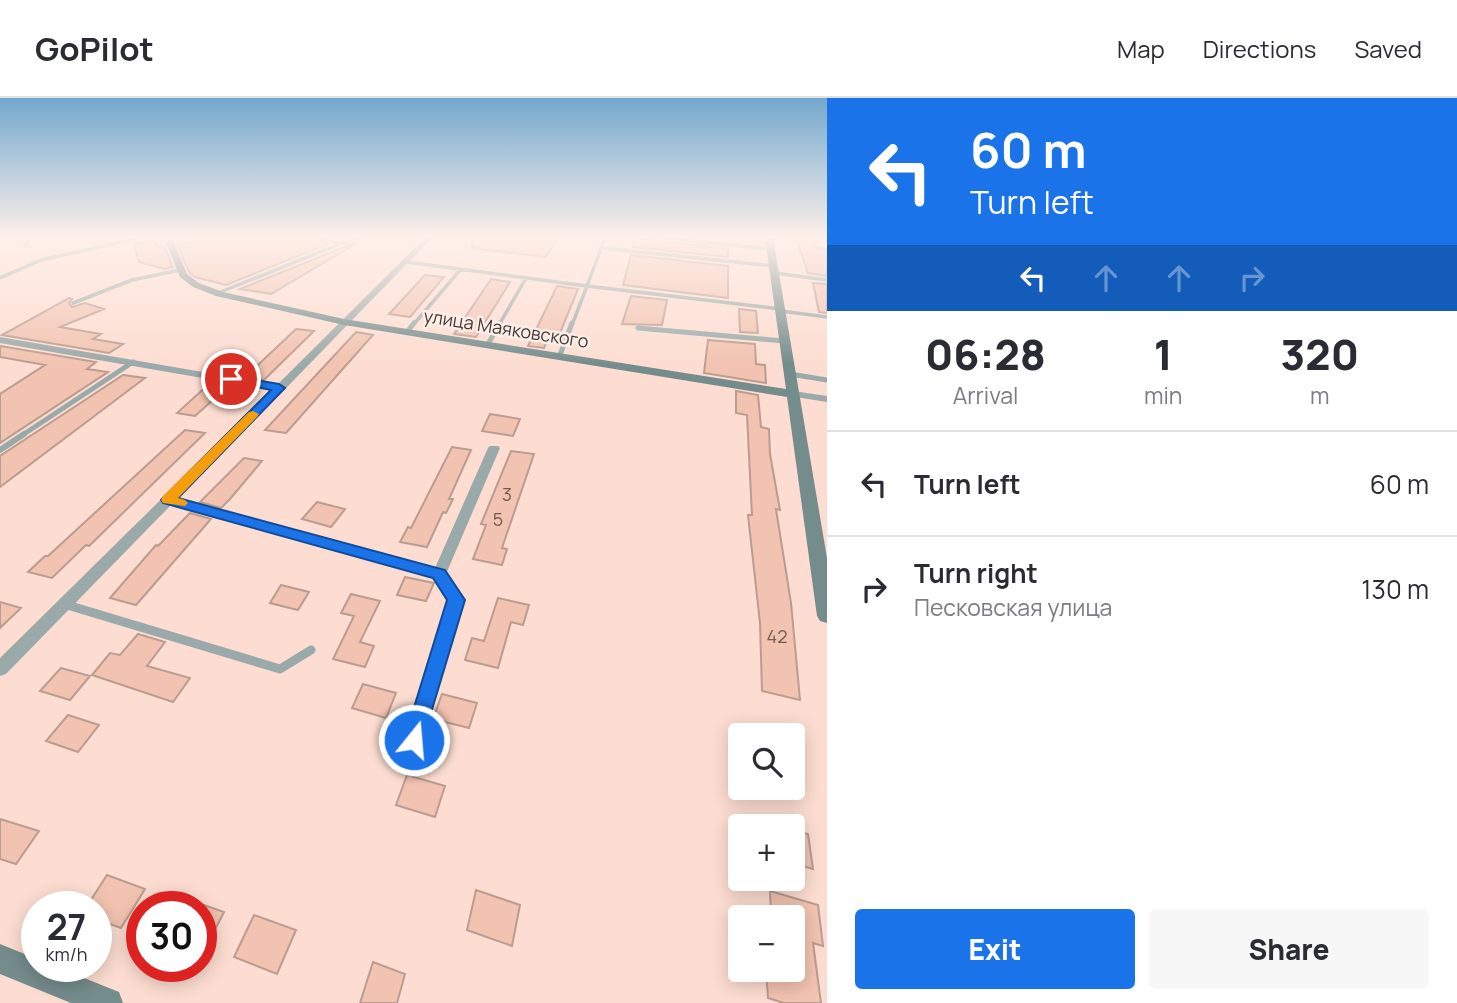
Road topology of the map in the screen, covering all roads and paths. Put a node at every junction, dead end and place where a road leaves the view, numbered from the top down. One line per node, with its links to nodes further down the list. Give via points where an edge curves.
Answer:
1 (131, 280): 12 (lane)
2 (191, 280): 11 (street, улица Маяковского)
3 (250, 280): 11 (lane)
4 (388, 280): 15 (street)
5 (451, 280): 17 (lane)
6 (525, 280): 20 (lane)
7 (543, 280): 10 (lane)
8 (589, 280): 10 (lane)
9 (776, 280): 13 (street)
10 (587, 286): 13 (lane); 21 (lane)
11 (218, 293): 15 (street, улица Маяковского)
12 (73, 303)
13 (780, 310): 14 (lane); 19 (street)
14 (827, 317)
15 (344, 322): 17 (street, улица Маяковского); 25 (street)
16 (638, 328): 19 (lane)
17 (407, 332): 20 (street, улица Маяковского)
18 (0, 340): 22 (street)
19 (784, 341): 23 (street)
20 (488, 344): 21 (street, улица Маяковского)
21 (560, 355): 26 (street, улица Маяковского)
22 (134, 362): 25 (street); 29 (lane)
23 (790, 374): 24 (lane); 26 (street)
24 (827, 380)
25 (279, 388): 30 (street)
26 (793, 394): 27 (street, улица Маяковского); 33 (street)
27 (827, 399)
28 (494, 448): 31 (street)
29 (0, 450)
30 (168, 500): 31 (street); 32 (street)
31 (439, 574): 36 (street, via 456,600)
32 (64, 604): 34 (lane, via 280,669); 35 (street)
33 (827, 617)
34 (311, 650)
35 (0, 669)
36 (414, 740)
37 (0, 959): 38 (street)
38 (108, 1003)

